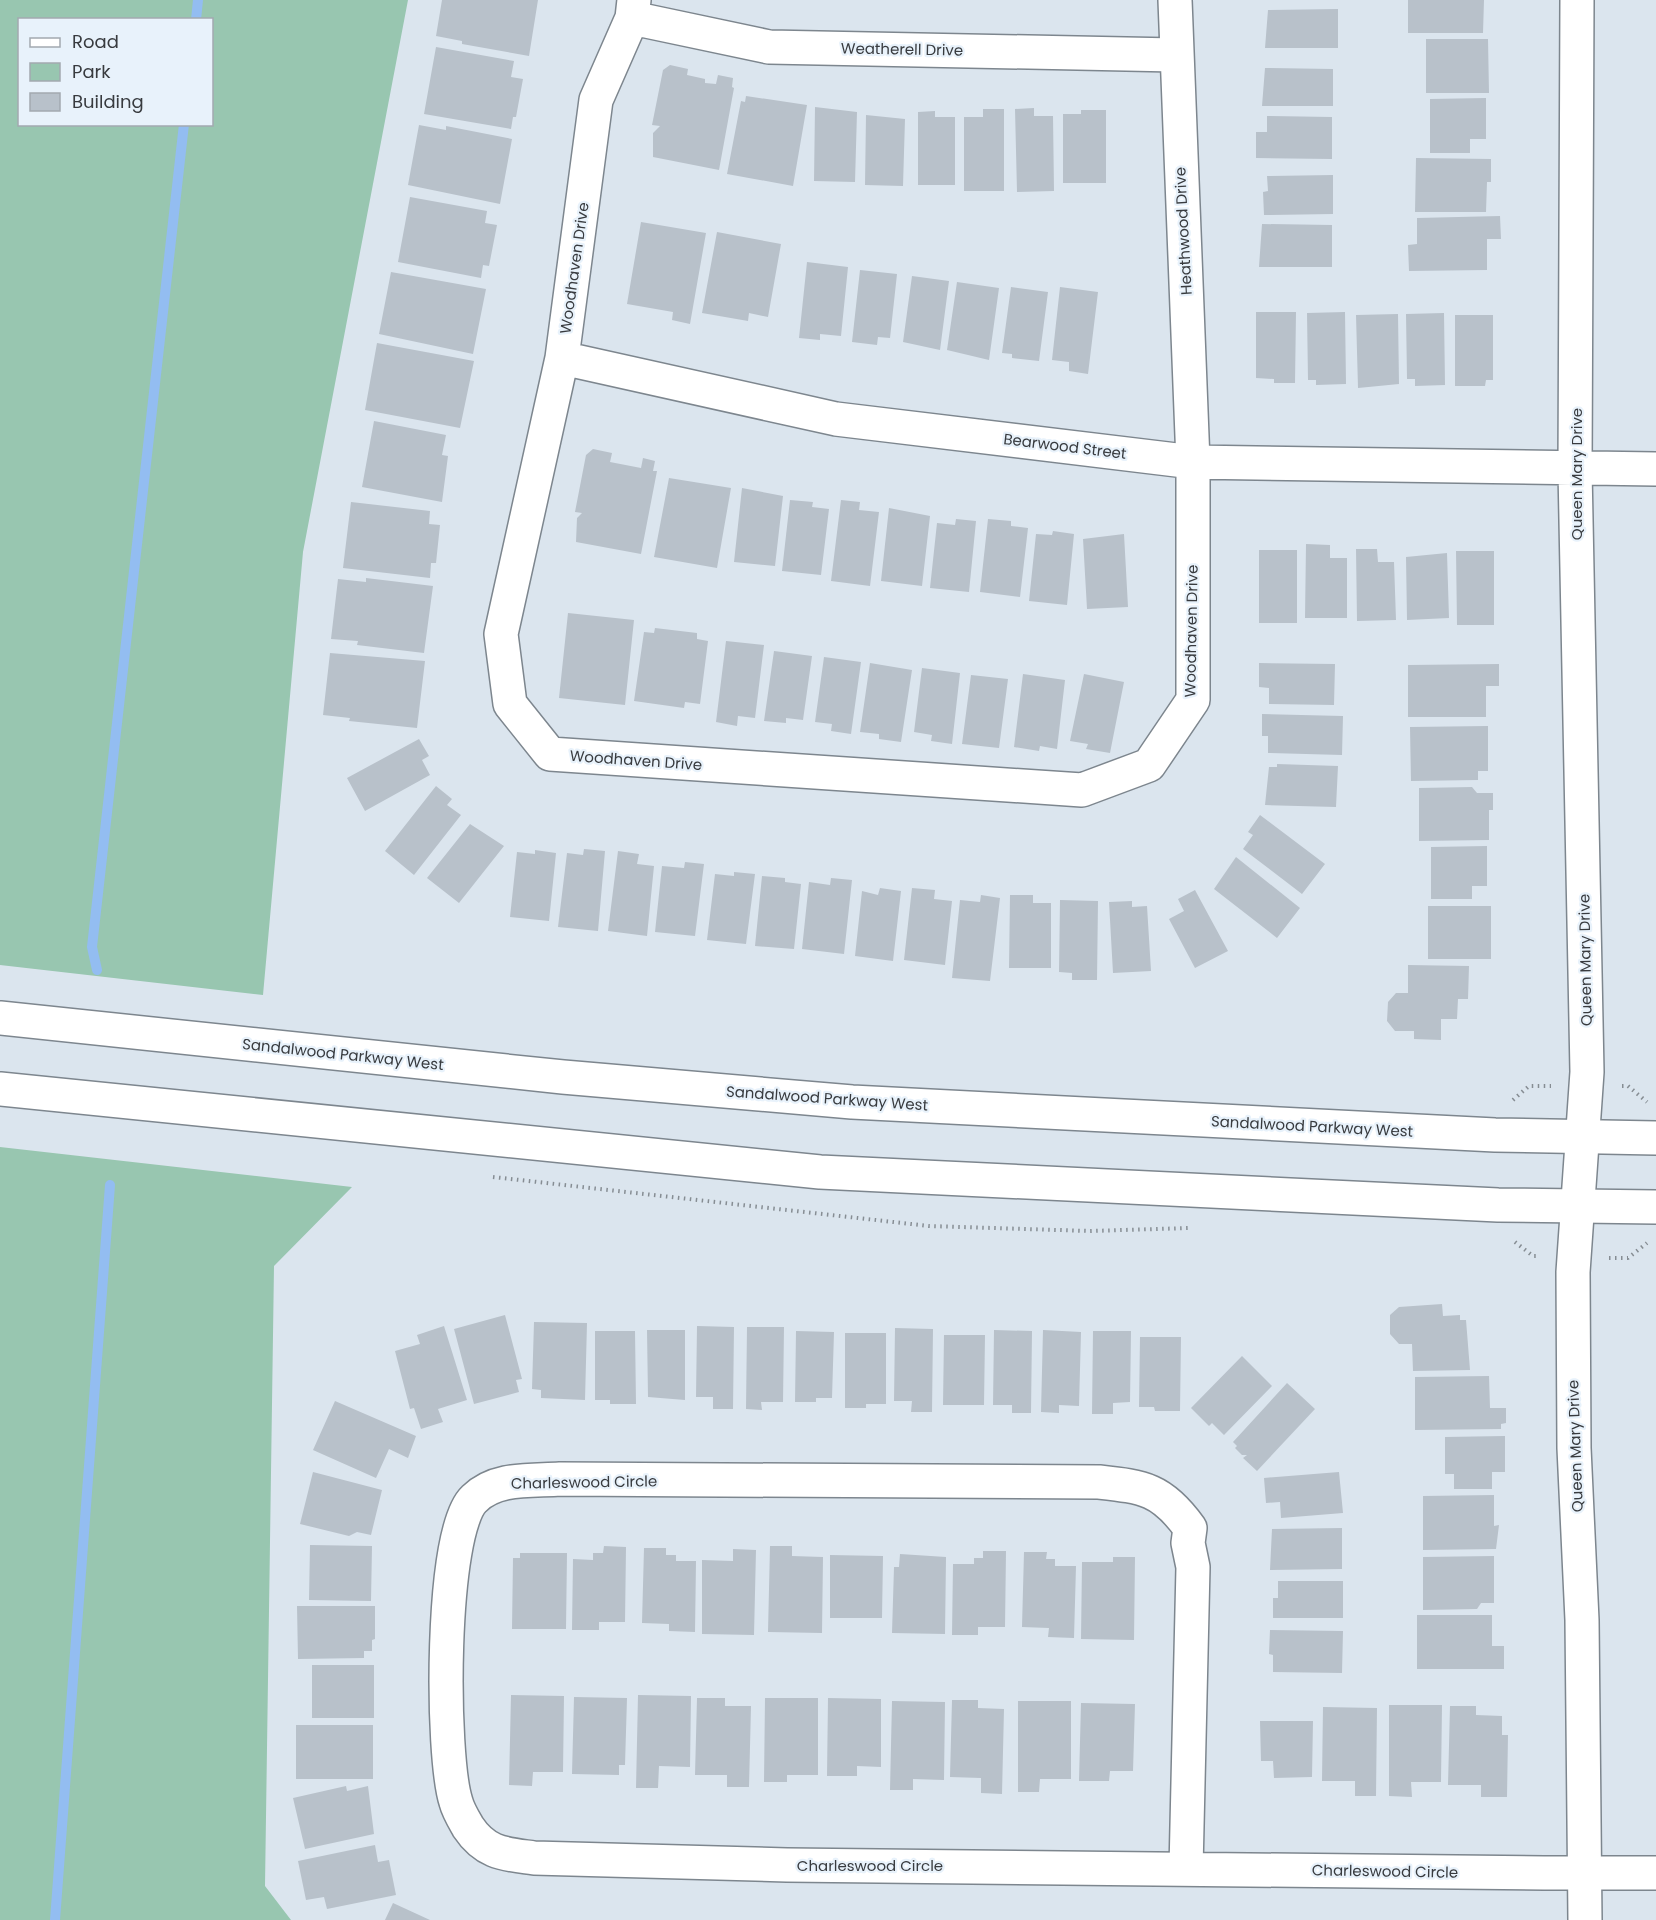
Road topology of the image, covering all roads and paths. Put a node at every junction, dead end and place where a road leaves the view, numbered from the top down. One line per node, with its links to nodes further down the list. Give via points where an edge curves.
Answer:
1 (1175, 0): 4 (street, Heathwood Drive)
2 (1578, 0): 8 (street, Queen Mary Drive)
3 (633, 9): 4 (street, Weatherell Drive, via 769,47); 5 (street, Woodhaven Drive, via 596,100)
4 (1175, 55): 6 (street, Heathwood Drive)
5 (562, 358): 6 (street, Bearwood Street, via 836,419); 6 (street, Woodhaven Drive, via 501,634 510,704 550,754 1082,790 1149,765 1193,700)
6 (1193, 462): 8 (street, Bearwood Street)
7 (1656, 469): 8 (street, Bearwood Street)
8 (1575, 470): 13 (street, Queen Mary Drive, via 1587,1072)
9 (0, 1018): 13 (street, Sandalwood Parkway West, via 563,1077 852,1102)
10 (1628, 1086): 12 (path)
11 (0, 1089): 15 (street, via 820,1172)
12 (1656, 1105)
13 (1582, 1137): 14 (street, Sandalwood Parkway West); 15 (street, Queen Mary Drive)
14 (1656, 1138)
15 (1578, 1206): 16 (street); 21 (street, Queen Mary Drive, via 1573,1272 1574,1436 1582,1620)
16 (1656, 1208)
17 (1656, 1241): 18 (path)
18 (1628, 1258)
19 (1186, 1869): 19 (street, Charleswood Circle, via 1193,1567 1188,1543 1190,1528 1173,1506 1156,1493 1137,1486 1099,1482 560,1479 489,1486 463,1514 453,1563 446,1659 450,1759 456,1802 468,1827 496,1853 546,1858 787,1864); 21 (street, Charleswood Circle)
20 (1656, 1873): 21 (street, Charleswood Circle)
21 (1584, 1874): 22 (street, Queen Mary Drive)
22 (1585, 1920)

